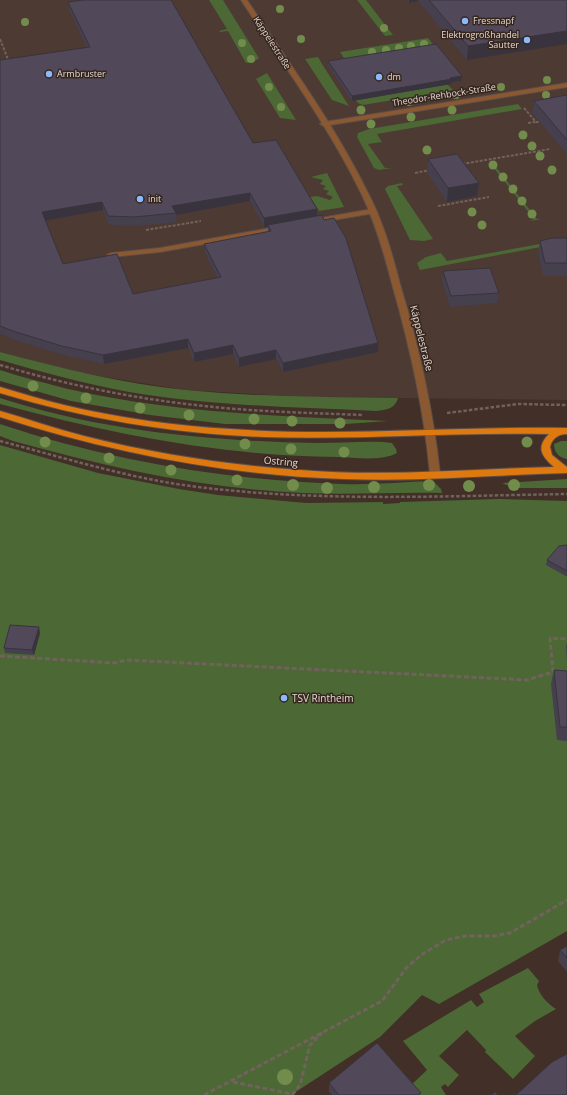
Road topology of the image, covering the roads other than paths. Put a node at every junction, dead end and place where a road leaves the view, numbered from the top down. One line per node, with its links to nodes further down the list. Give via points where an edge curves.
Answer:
1 (244, 0): 3 (street, Käppelestraße)
2 (567, 85): 3 (street, Theodor-Rehbock-Straße)
3 (324, 124): 4 (street, Käppelestraße, via 360,183)
4 (372, 211): 5 (street); 11 (street, Käppelestraße, via 407,320)
5 (306, 223)
6 (291, 226): 7 (street, via 160,250)
7 (111, 255)
8 (0, 390): 11 (main road, via 101,415 185,428 264,434 325,435)
9 (0, 414): 13 (main road, Ostring, via 93,442 208,464 323,475)
10 (563, 431): 11 (main road); 12 (main road, via 551,435 546,441 545,448 553,463)
11 (432, 432): 13 (street, Käppelestraße)
12 (566, 470): 13 (main road, Ostring)
13 (435, 474)

